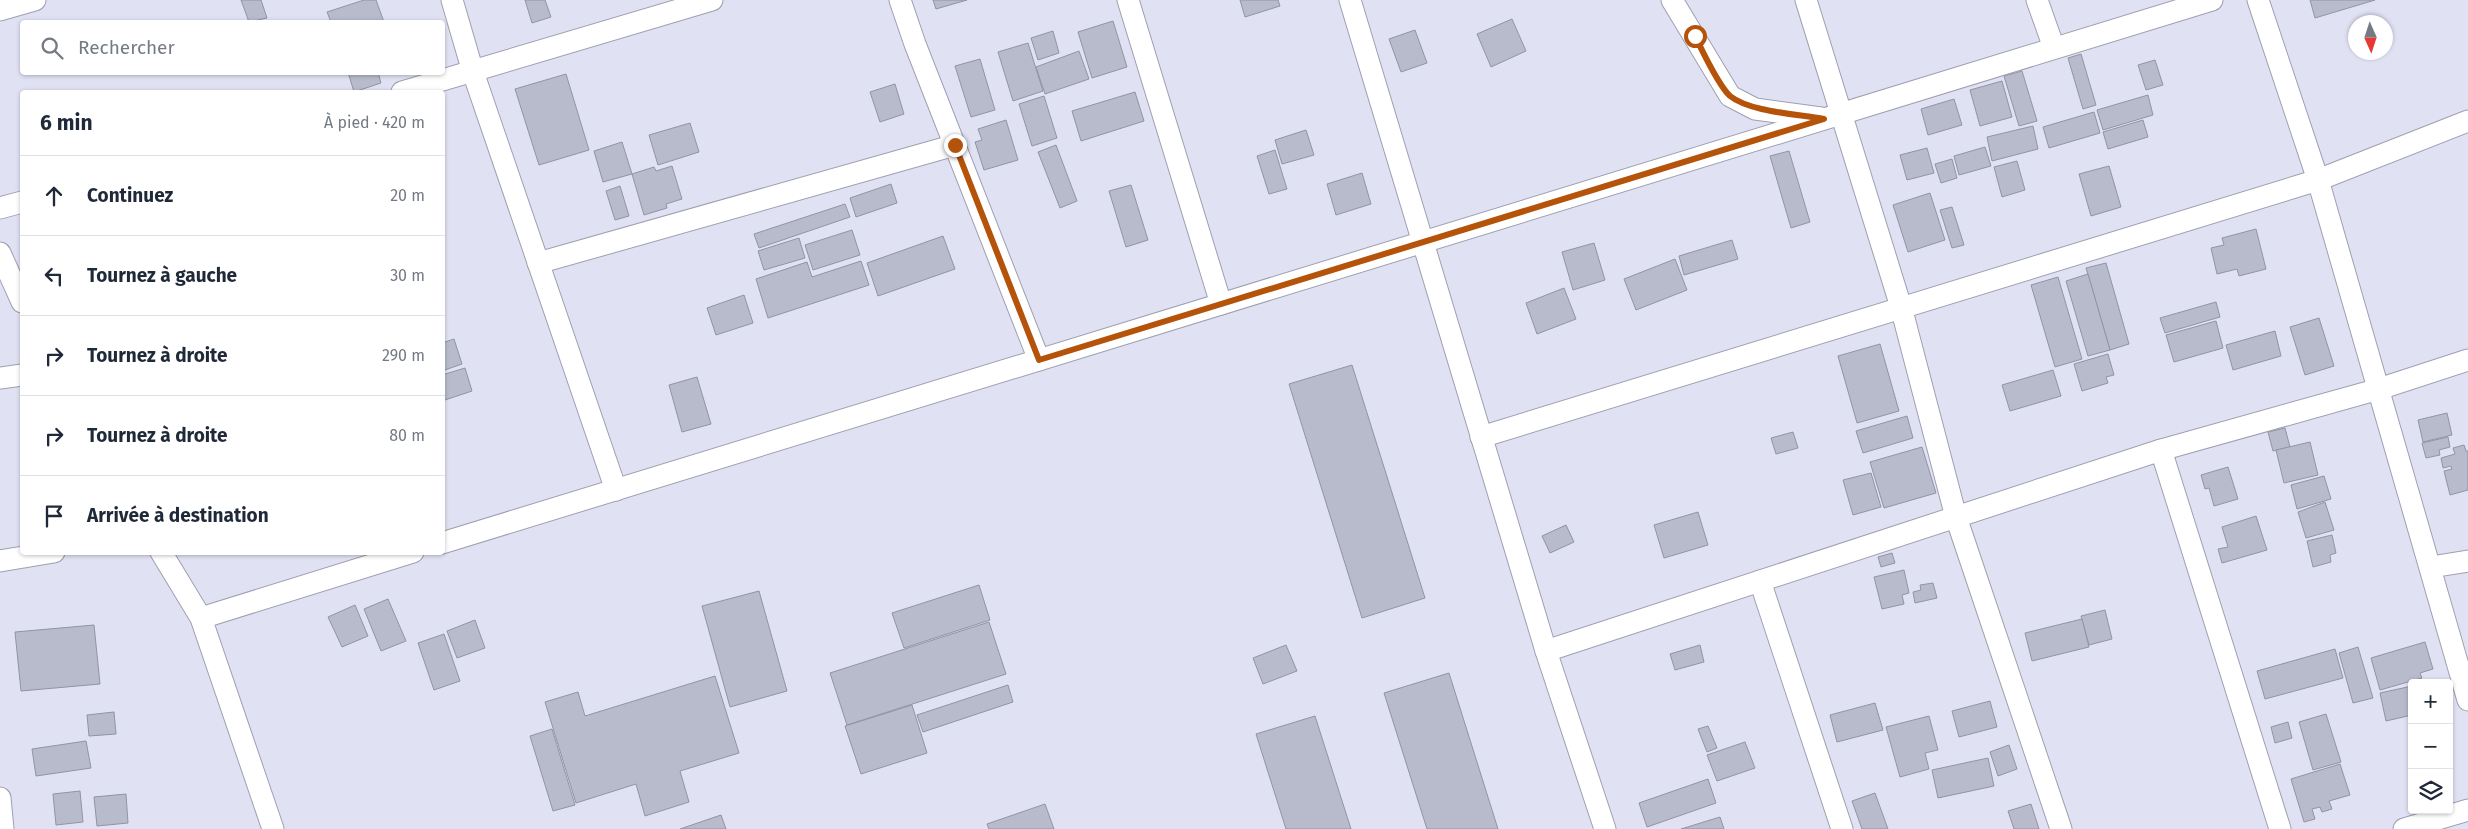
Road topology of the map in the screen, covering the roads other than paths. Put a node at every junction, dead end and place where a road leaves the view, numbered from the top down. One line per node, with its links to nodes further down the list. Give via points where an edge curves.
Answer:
1 (35, 0): 13 (street)
2 (452, 0): 15 (street)
3 (712, 0): 12 (street)
4 (900, 0): 19 (street)
5 (1128, 0): 27 (street)
6 (1350, 0): 23 (street)
7 (1672, 0): 17 (street, via 1730,96 1755,109)
8 (1806, 0): 17 (street)
9 (2037, 0): 14 (street)
10 (2212, 0): 14 (street)
11 (2258, 0): 20 (street)
12 (682, 4): 15 (street)
13 (0, 10)
14 (2054, 48): 17 (street)
15 (473, 72): 16 (street); 25 (street)
16 (409, 90)
17 (1832, 116): 23 (street); 28 (street)
18 (2468, 121): 20 (street)
19 (955, 145): 25 (street); 29 (street)
20 (2318, 180): 28 (street); 33 (street)
21 (20, 203): 22 (street)
22 (0, 208)
23 (1423, 242): 27 (street); 34 (street)
24 (0, 253): 26 (street)
25 (538, 263): 36 (street)
26 (20, 298)
27 (1221, 304): 29 (street)
28 (1901, 307): 34 (street); 37 (street)
29 (1039, 360): 36 (street)
30 (2468, 360): 33 (street)
31 (20, 375): 32 (street)
32 (0, 378)
33 (2379, 389): 35 (street); 44 (street)
34 (1481, 437): 47 (street)
35 (2161, 450): 37 (street); 56 (street)
36 (616, 490): 38 (street)
37 (1956, 517): 45 (street); 55 (street)
38 (445, 542)
39 (36, 555): 42 (street)
40 (163, 555): 46 (street)
41 (402, 555): 46 (street)
42 (0, 561)
43 (2468, 561): 44 (street)
44 (2431, 567): 48 (street)
45 (1760, 581): 47 (street); 54 (street)
46 (201, 618): 52 (street)
47 (1546, 651): 53 (street)
48 (2468, 700)
49 (0, 798): 51 (street)
50 (2468, 810): 57 (street)
51 (4, 829)
52 (274, 829)
53 (1605, 829)
54 (1842, 829)
55 (2061, 829)
56 (2280, 829)
57 (2404, 829)

